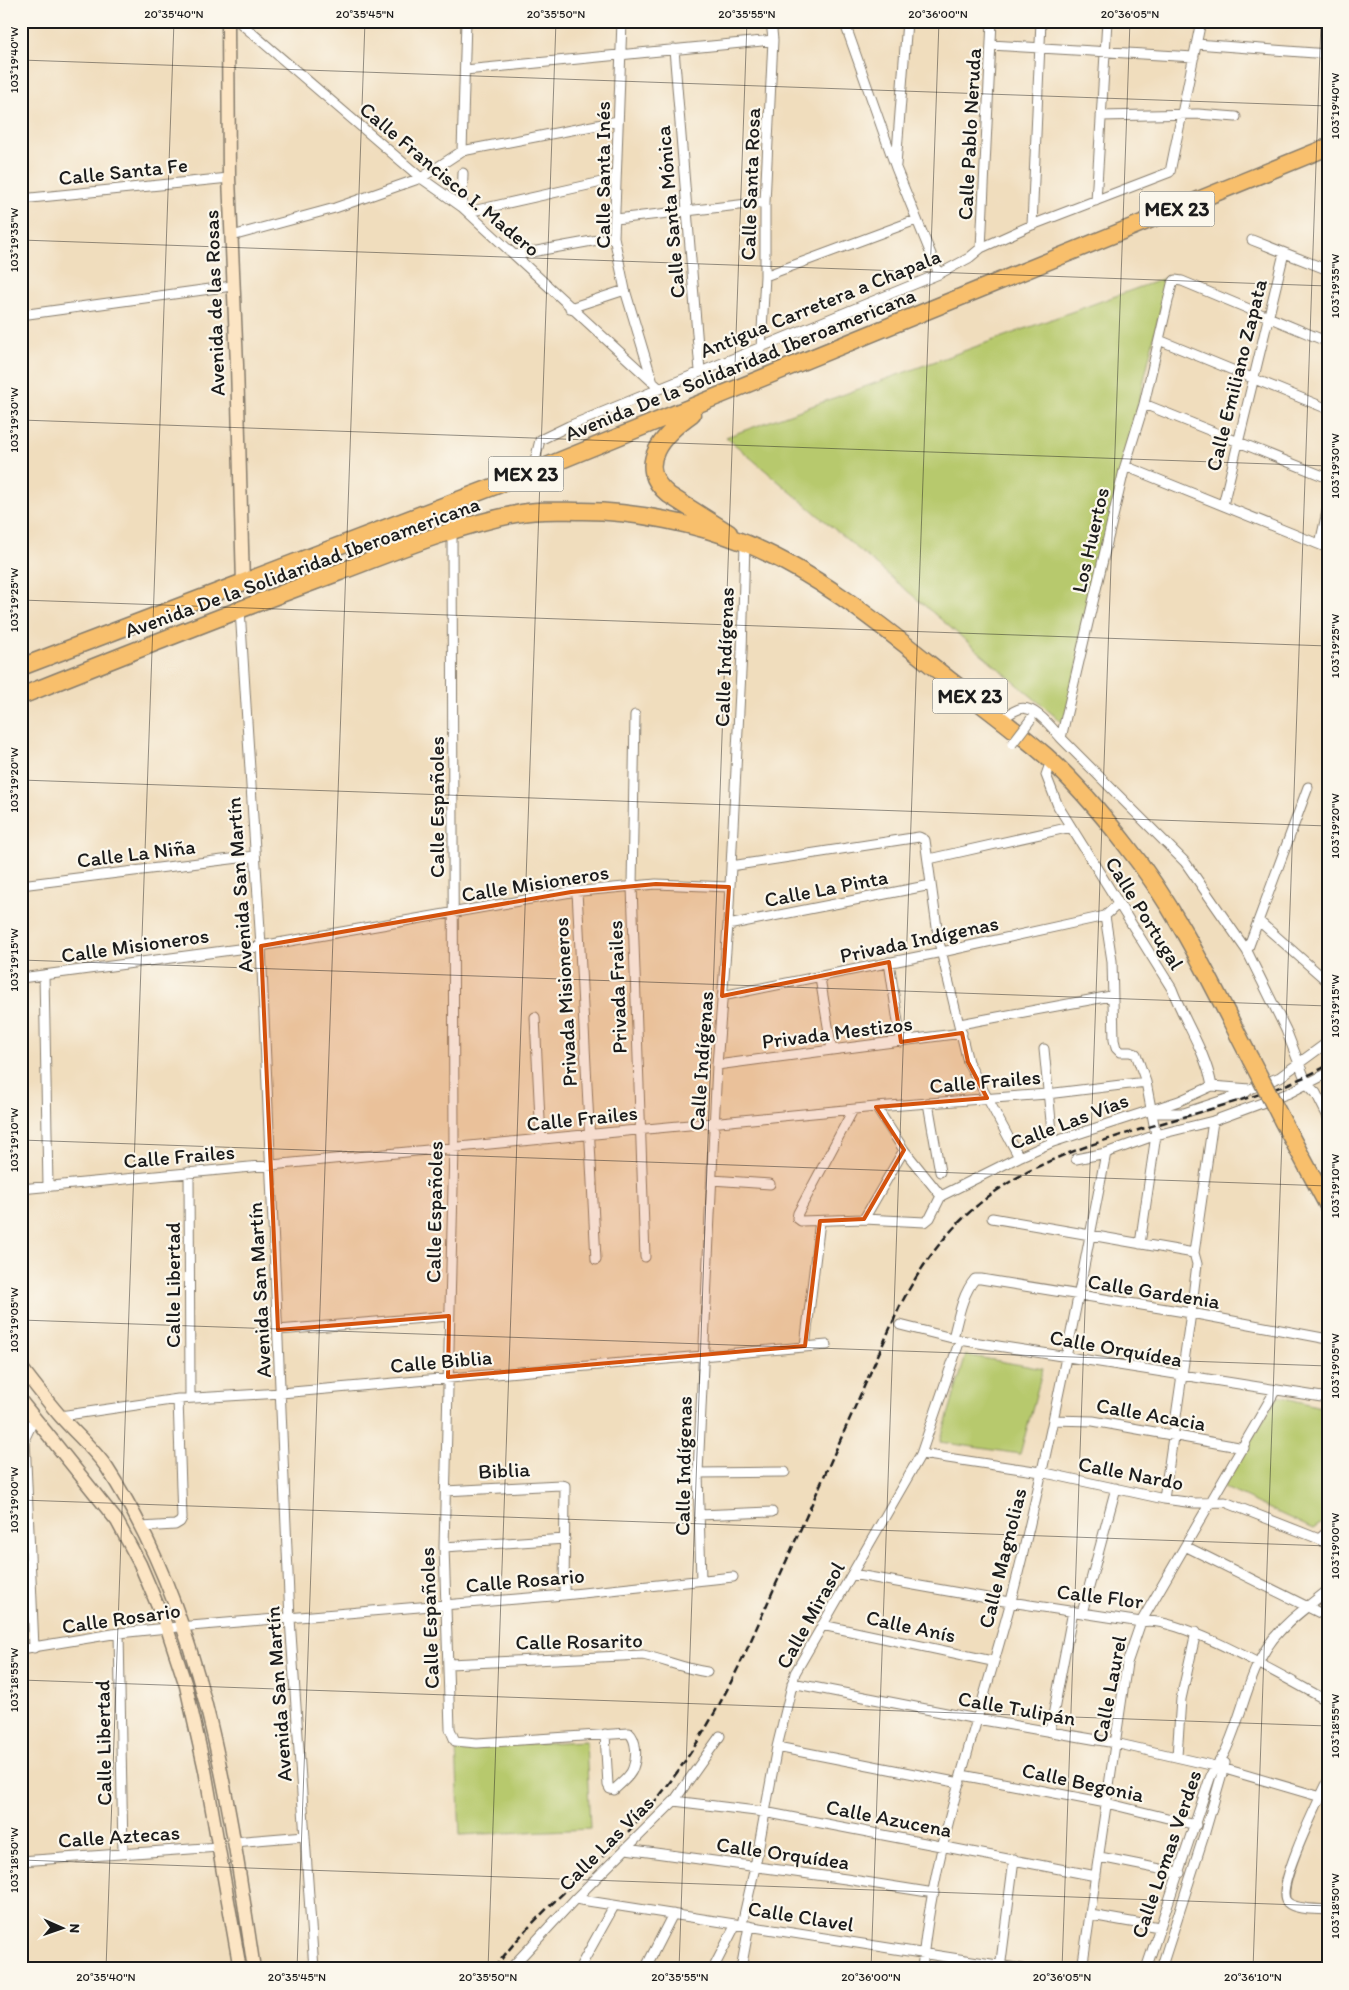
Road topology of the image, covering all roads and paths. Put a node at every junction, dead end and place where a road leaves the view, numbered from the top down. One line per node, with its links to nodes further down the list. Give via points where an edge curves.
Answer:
1 (228, 21): 30 (street, Avenida de las Rosas)
2 (238, 21): 31 (street, Calle Francisco I. Madero)
3 (466, 21): 21 (street)
4 (622, 21): 19 (street, Calle Santa Inés)
5 (771, 21): 12 (street, Calle Santa Rosa)
6 (844, 21): 28 (street)
7 (907, 21): 28 (street)
8 (992, 21): 14 (street, Calle Pablo Neruda)
9 (1041, 21): 15 (street)
10 (1107, 21): 17 (street)
11 (1202, 21): 13 (street)
12 (773, 40): 16 (street); 35 (street, Calle Santa Rosa)
13 (1196, 44): 18 (street); 20 (street)
14 (991, 45): 15 (street); 44 (street, Calle Pablo Neruda)
15 (1040, 48): 17 (street); 40 (street)
16 (674, 49): 19 (street); 37 (street, Calle Santa Mónica)
17 (1106, 52): 20 (street); 23 (street)
18 (1327, 52)
19 (622, 56): 21 (street); 25 (street, Calle Santa Inés)
20 (1194, 57): 22 (street)
21 (465, 70): 27 (street)
22 (1182, 115): 23 (street); 24 (street); 34 (street, Antigua Carretera a Chapala, via 1170,172)
23 (1101, 116): 34 (street)
24 (1236, 117)
25 (618, 122): 27 (street); 32 (street, Calle Santa Inés)
26 (1328, 147): 61 (highway, Avenida De la Solidaridad Iberoamericana / MEX 23)
27 (462, 151): 31 (street)
28 (896, 168): 39 (street)
29 (463, 173): 36 (street)
30 (229, 178): 33 (street, Calle Santa Fe); 41 (street, Avenida de las Rosas)
31 (421, 178): 36 (street, Calle Francisco I. Madero); 41 (street, via 335,208)
32 (615, 179): 36 (street); 38 (street, Calle Santa Inés)
33 (21, 199)
34 (1096, 201): 40 (street, Antigua Carretera a Chapala)
35 (765, 202): 37 (street); 49 (street, Calle Santa Rosa)
36 (465, 209): 46 (street, Calle Francisco I. Madero)
37 (687, 212): 38 (street); 58 (street, Calle Santa Mónica)
38 (616, 219): 42 (street, Calle Santa Inés)
39 (916, 220): 48 (street); 49 (street)
40 (1032, 225): 44 (street, Antigua Carretera a Chapala)
41 (232, 236): 50 (street, Avenida de las Rosas)
42 (614, 237): 46 (street); 51 (street, Calle Santa Inés)
43 (1252, 240): 45 (street)
44 (981, 248): 48 (street, Antigua Carretera a Chapala)
45 (1284, 253): 47 (street); 54 (street, Calle Emiliano Zapata)
46 (515, 255): 52 (street, Calle Francisco I. Madero)
47 (1328, 270)
48 (939, 274): 57 (street, Antigua Carretera a Chapala)
49 (765, 276): 57 (street, Calle Santa Rosa)
50 (232, 286): 53 (street); 73 (street, Avenida de las Rosas, via 238,364)
51 (625, 290): 52 (street); 60 (street, Calle Santa Inés)
52 (570, 308): 60 (street, Calle Francisco I. Madero)
53 (21, 315)
54 (1268, 317): 55 (street, Los Huertos, via 1175,280); 56 (street); 59 (street, Calle Emiliano Zapata)
55 (1159, 340): 59 (street); 62 (street, Los Huertos)
56 (1328, 342)
57 (761, 348): 58 (street, Antigua Carretera a Chapala)
58 (700, 371): 60 (street, Antigua Carretera a Chapala)
59 (1252, 380): 63 (street); 64 (street, Calle Emiliano Zapata)
60 (656, 386): 66 (street, Antigua Carretera a Chapala, via 540,440)
61 (710, 401): 66 (highway, Avenida De la Solidaridad Iberoamericana / MEX 23); 71 (highway, via 663,438 653,460 654,475 662,490)
62 (1144, 404): 64 (street); 65 (street, Los Huertos)
63 (1328, 409)
64 (1238, 443): 67 (street); 68 (street, Calle Emiliano Zapata)
65 (1125, 466): 68 (street); 80 (street, Los Huertos)
66 (532, 472): 73 (highway, Avenida De la Solidaridad Iberoamericana / MEX 23)
67 (1328, 478)
68 (1223, 505): 72 (street)
69 (1328, 507): 72 (street)
70 (452, 531): 71 (highway, Avenida De la Solidaridad Iberoamericana / MEX 23, via 517,513 598,511 645,516); 74 (highway, Avenida De la Solidaridad Iberoamericana / MEX 23); 94 (street, Calle Españoles)
71 (745, 543): 78 (highway, Avenida De la Solidaridad Iberoamericana / MEX 23, via 784,562 850,604); 87 (street, Calle Indígenas)
72 (1324, 546)
73 (243, 584): 75 (highway, Avenida De la Solidaridad Iberoamericana / MEX 23)
74 (240, 609): 76 (highway, Avenida De la Solidaridad Iberoamericana / MEX 23); 85 (street, Avenida San Martín)
75 (21, 668)
76 (21, 696)
77 (635, 715): 90 (street, Privada Frailes)
78 (1001, 719): 80 (street, via 1020,709 1029,709); 82 (highway, Avenida De la Solidaridad Iberoamericana / MEX 23)
79 (1031, 719): 81 (street, bridge)
80 (1061, 738): 99 (street, via 1185,862)
81 (1012, 744)
82 (1052, 761): 84 (street, Calle Portugal, via 1046,775 1058,806); 148 (highway, Avenida De la Solidaridad Iberoamericana / MEX 23, bridge, via 1116,832 1159,890)
83 (1308, 787): 96 (street)
84 (1071, 827): 86 (street); 93 (street, Calle Portugal)
85 (255, 856): 88 (street, Calle La Niña); 98 (street, Avenida San Martín)
86 (929, 859): 87 (street, via 922,837); 89 (street)
87 (731, 866): 91 (street, Calle Indígenas)
88 (21, 885)
89 (931, 885): 97 (street, Calle La Pinta); 100 (street)
90 (632, 886): 91 (street, Calle Misioneros); 92 (street, Calle Misioneros); 130 (street, Privada Frailes)
91 (729, 887): 97 (street, Calle Indígenas)
92 (577, 891): 94 (street, Calle Misioneros); 131 (street, Privada Misioneros)
93 (1118, 904): 95 (street); 119 (street, Calle Portugal, via 1172,989 1197,1038)
94 (454, 914): 98 (street, Calle Misioneros); 135 (street, Calle Españoles)
95 (1105, 916): 100 (street, Privada Indígenas); 107 (street, via 1112,961)
96 (1260, 922): 99 (street); 105 (street)
97 (728, 926): 106 (street, Calle Indígenas)
98 (261, 946): 102 (street, Calle Misioneros); 140 (street, Avenida San Martín)
99 (1247, 951): 114 (street)
100 (942, 952): 101 (street, Privada Indígenas); 109 (street)
101 (889, 962): 104 (street, Privada Indígenas); 110 (street)
102 (44, 974): 103 (street, Calle Misioneros); 145 (street)
103 (21, 978)
104 (820, 978): 106 (street, Privada Indígenas); 113 (street)
105 (1328, 982)
106 (722, 996): 115 (street, Calle Indígenas)
107 (1111, 996): 109 (street, Privada Mestizos); 117 (street, via 1116,1048 1120,1052 1136,1054)
108 (535, 1017): 133 (street)
109 (961, 1029): 110 (street, Privada Mestizos); 122 (street, via 968,1062)
110 (901, 1042): 113 (street, Privada Mestizos)
111 (1328, 1042): 114 (street)
112 (1044, 1049): 121 (street)
113 (832, 1050): 115 (street, Privada Mestizos)
114 (1299, 1064): 118 (street); 120 (street, via 1280,1077)
115 (717, 1065): 129 (street, Calle Indígenas)
116 (1328, 1073): 118 (street, Calle Las Vías)
117 (1146, 1082): 121 (street, Calle Frailes); 126 (street)
118 (1307, 1084): 127 (street, via 1316,1093); 128 (street, Calle Las Vías)
119 (1212, 1086): 120 (street); 126 (street, Calle Las Vías)
120 (1250, 1089): 126 (street, via 1184,1113)
121 (1047, 1094): 122 (street, Calle Frailes); 134 (street)
122 (987, 1098): 123 (street, Calle Frailes); 138 (street)
123 (928, 1103): 124 (street, Calle Frailes); 142 (street)
124 (876, 1107): 125 (street, Calle Frailes); 136 (street)
125 (853, 1110): 129 (street, Calle Frailes); 151 (street, via 798,1212 797,1218 801,1221)
126 (1151, 1111): 132 (street); 134 (street, Calle Las Vías)
127 (1328, 1117)
128 (1213, 1121): 132 (street, Calle Las Vías); 154 (street)
129 (714, 1123): 130 (street, Calle Frailes); 143 (street, Calle Indígenas)
130 (640, 1130): 131 (street, Calle Frailes); 155 (street, Privada Frailes)
131 (590, 1135): 133 (street, Calle Frailes); 156 (street, Privada Misioneros)
132 (1156, 1135): 137 (street, Calle Las Vías); 153 (street)
133 (541, 1140): 135 (street, Calle Frailes)
134 (1053, 1142): 138 (street, Calle Las Vías)
135 (454, 1148): 140 (street, Calle Frailes); 160 (street, Calle Españoles)
136 (904, 1150): 147 (street); 150 (street)
137 (1106, 1152): 139 (street, Calle Las Vías); 152 (street, Calle Magnolias)
138 (1019, 1157): 147 (street, Calle Las Vías)
139 (1076, 1159)
140 (271, 1166): 141 (street, Calle Frailes); 162 (street, Avenida San Martín)
141 (189, 1172): 145 (street, Calle Frailes); 174 (street, Calle Libertad)
142 (940, 1172)
143 (712, 1180): 144 (street); 167 (street, Calle Indígenas)
144 (770, 1184)
145 (48, 1186): 146 (street, Calle Frailes)
146 (21, 1189)
147 (941, 1196): 150 (street, via 925,1222)
148 (1328, 1206)
149 (992, 1218): 152 (street)
150 (864, 1219): 151 (street)
151 (820, 1221): 166 (street)
152 (1090, 1235): 153 (street); 158 (street, Calle Magnolias)
153 (1140, 1244): 154 (street)
154 (1194, 1253): 159 (street, via 1197,1264)
155 (644, 1257)
156 (596, 1260)
157 (975, 1279): 158 (street, Calle Gardenia); 163 (street, Calle Mirasol, via 964,1300)
158 (1079, 1296): 159 (street, Calle Gardenia); 168 (street, Calle Magnolias)
159 (1191, 1313): 164 (street, Calle Gardenia); 170 (street)
160 (449, 1316): 162 (street); 171 (street, Calle Españoles)
161 (900, 1325): 163 (street, Calle Orquídea)
162 (278, 1330): 173 (street, Avenida San Martín)
163 (957, 1339): 168 (street, Calle Orquídea); 183 (street, Calle Mirasol)
164 (1328, 1339)
165 (827, 1345): 166 (street, Calle Biblia)
166 (806, 1346): 167 (street, Calle Biblia)
167 (703, 1355): 171 (street, Calle Biblia); 186 (street, Calle Indígenas)
168 (1066, 1357): 170 (street, Calle Orquídea); 180 (street, Calle Magnolias)
169 (21, 1367): 178 (street)
170 (1183, 1376): 172 (street, Calle Orquídea); 181 (street)
171 (448, 1377): 173 (street, Calle Biblia); 188 (street, Calle Españoles)
172 (1275, 1391): 175 (street, Calle Orquídea); 182 (street, Calle Laurel)
173 (281, 1393): 174 (street, Calle Biblia); 210 (street, Avenida San Martín)
174 (190, 1398): 176 (street, Calle Biblia)
175 (1328, 1398)
176 (178, 1399): 178 (street, Calle Biblia); 193 (street, via 182,1518 175,1525)
177 (21, 1401): 179 (street)
178 (60, 1416): 193 (street, via 105,1466)
179 (35, 1417): 214 (street, via 117,1521 140,1564); 217 (street, via 25,1438)
180 (1053, 1420): 181 (street, Calle Acacia, via 1093,1421); 185 (street, Calle Magnolias)
181 (1173, 1435): 182 (street, Calle Acacia); 189 (street)
182 (1244, 1448): 190 (street, Calle Laurel)
183 (921, 1454): 185 (street, Calle Nardo); 200 (street, Calle Mirasol)
184 (785, 1472): 186 (street)
185 (1041, 1472): 187 (street, Calle Nardo); 205 (street, Calle Magnolias)
186 (698, 1473): 192 (street, Calle Indígenas)
187 (1116, 1488): 189 (street, Calle Nardo); 208 (street)
188 (445, 1491): 195 (street, Biblia, via 560,1484 565,1486); 198 (street, Calle Españoles)
189 (1164, 1499): 190 (street, Calle Nardo, via 1194,1503)
190 (1211, 1501): 196 (street, Calle Nardo, via 1225,1502); 199 (street, Calle Laurel)
191 (772, 1512): 192 (street)
192 (699, 1515): 202 (street, Calle Indígenas)
193 (141, 1527): 212 (street)
194 (1328, 1531): 196 (street)
195 (565, 1539): 198 (street); 204 (street)
196 (1319, 1539): 197 (street, Calle Nardo)
197 (1328, 1545)
198 (444, 1547): 206 (street, Calle Españoles)
199 (1187, 1547): 207 (street); 211 (street, Calle Laurel)
200 (852, 1574): 205 (street, Calle Flor); 213 (street, Calle Mirasol)
201 (733, 1577): 202 (street, Calle Rosario)
202 (701, 1580): 204 (street, Calle Rosario)
203 (1328, 1590): 207 (street, Calle Lomas Verdes)
204 (564, 1595): 206 (street, Calle Rosario)
205 (1010, 1602): 208 (street, Calle Flor); 219 (street, Calle Magnolias)
206 (446, 1604): 210 (street, Calle Rosario); 220 (street, Calle Españoles)
207 (1308, 1607): 209 (street); 221 (street, Calle Lomas Verdes, via 1291,1618 1272,1640)
208 (1077, 1612): 211 (street, Calle Flor); 226 (street)
209 (1328, 1616)
210 (290, 1619): 212 (street, Calle Rosario); 242 (street, Avenida San Martín)
211 (1141, 1622): 215 (street, Calle Flor, via 1160,1621); 229 (street, Calle Laurel, via 1127,1663)
212 (184, 1626): 214 (street, Calle Rosario); 243 (street, via 219,1762)
213 (822, 1626): 219 (street, Calle Anís); 223 (street, Calle Mirasol)
214 (167, 1628): 216 (street, Calle Rosario); 245 (street, via 188,1695)
215 (1196, 1632): 221 (street, Calle Flor); 232 (street, via 1181,1699)
216 (118, 1633): 217 (street, Calle Rosario); 247 (street, Calle Libertad)
217 (34, 1648): 218 (street, Calle Rosario)
218 (21, 1649)
219 (992, 1661): 225 (street, Calle Magnolias)
220 (449, 1664): 222 (street, Calle Rosarito, via 643,1655 682,1668); 227 (street, Calle Españoles, via 450,1729 452,1737 459,1743)
221 (1258, 1664): 224 (street, Calle Flor); 231 (street, Calle Lomas Verdes)
222 (707, 1672)
223 (792, 1683): 225 (street, Calle Tulipán); 230 (street, Calle Mirasol)
224 (1328, 1700)
225 (977, 1719): 226 (street, Calle Tulipán); 235 (street, Calle Magnolias)
226 (1050, 1731): 229 (street, Calle Tulipán)
227 (605, 1734): 227 (street, Calle Españoles, via 608,1785 610,1790 614,1790 634,1768 634,1737 629,1733)
228 (720, 1736): 238 (street, Calle Las Vías)
229 (1115, 1742): 232 (street, Calle Tulipán); 239 (street, Calle Laurel)
230 (777, 1747): 235 (street, Calle Begonia); 240 (street, Calle Mirasol)
231 (1224, 1752): 233 (street, Calle Lomas Verdes); 234 (street, Calle Lomas Verdes)
232 (1176, 1756): 233 (street, Calle Tulipán)
233 (1215, 1766): 234 (street, Calle Tulipán); 241 (street, Calle Lomas Verdes)
234 (1225, 1768): 237 (street, Calle Tulipán); 276 (street, Calle Lomas Verdes)
235 (961, 1779): 239 (street, Calle Begonia); 244 (street, Calle Magnolias)
236 (1328, 1781): 237 (street)
237 (1321, 1797): 257 (street, via 1290,1868 1283,1894 1285,1901 1292,1905)
238 (674, 1801): 240 (street, Calle Azucena); 246 (street, Calle Las Vías)
239 (1106, 1803): 241 (street, Calle Begonia); 248 (street, Calle Laurel)
240 (764, 1812): 244 (street, Calle Azucena); 251 (street, Calle Mirasol)
241 (1196, 1825): 252 (street, Calle Lomas Verdes)
242 (305, 1836): 243 (street); 266 (street, Avenida San Martín)
243 (234, 1842): 265 (street)
244 (943, 1846): 249 (street, Calle Azucena); 254 (street, Calle Magnolias)
245 (219, 1847): 247 (street, Calle Aztecas); 264 (street)
246 (626, 1849): 251 (street, Calle Orquídea); 255 (street, Calle Las Vías)
247 (123, 1852): 250 (street, Calle Aztecas)
248 (1100, 1857): 252 (street); 253 (street, Calle Laurel)
249 (1014, 1859): 253 (street, Calle Azucena); 263 (street)
250 (21, 1860)
251 (755, 1867): 254 (street, Calle Orquídea); 260 (street, Calle Mirasol)
252 (1180, 1873): 261 (street, Calle Lomas Verdes)
253 (1096, 1876): 259 (street, Calle Laurel)
254 (934, 1893): 262 (street, Calle Magnolias)
255 (575, 1899): 256 (street, Calle Clavel); 267 (street, Calle Las Vías)
256 (614, 1906): 258 (street, Calle Clavel); 268 (street)
257 (1328, 1910)
258 (673, 1914): 260 (street, Calle Clavel); 269 (street)
259 (1091, 1914): 261 (street); 274 (street, Calle Laurel)
260 (742, 1925): 262 (street, Calle Clavel); 270 (street); 271 (street, Calle Mirasol)
261 (1159, 1927): 275 (street, Calle Lomas Verdes)
262 (923, 1953): 263 (street, Calle Clavel); 272 (street, Calle Magnolias)
263 (1000, 1967): 273 (street, Calle Clavel)
264 (240, 1969)
265 (254, 1969)
266 (314, 1969)
267 (510, 1969)
268 (579, 1969)
269 (645, 1969)
270 (713, 1969)
271 (741, 1969)
272 (922, 1969)
273 (1023, 1969)
274 (1082, 1969)
275 (1146, 1969)
276 (1161, 1969)

